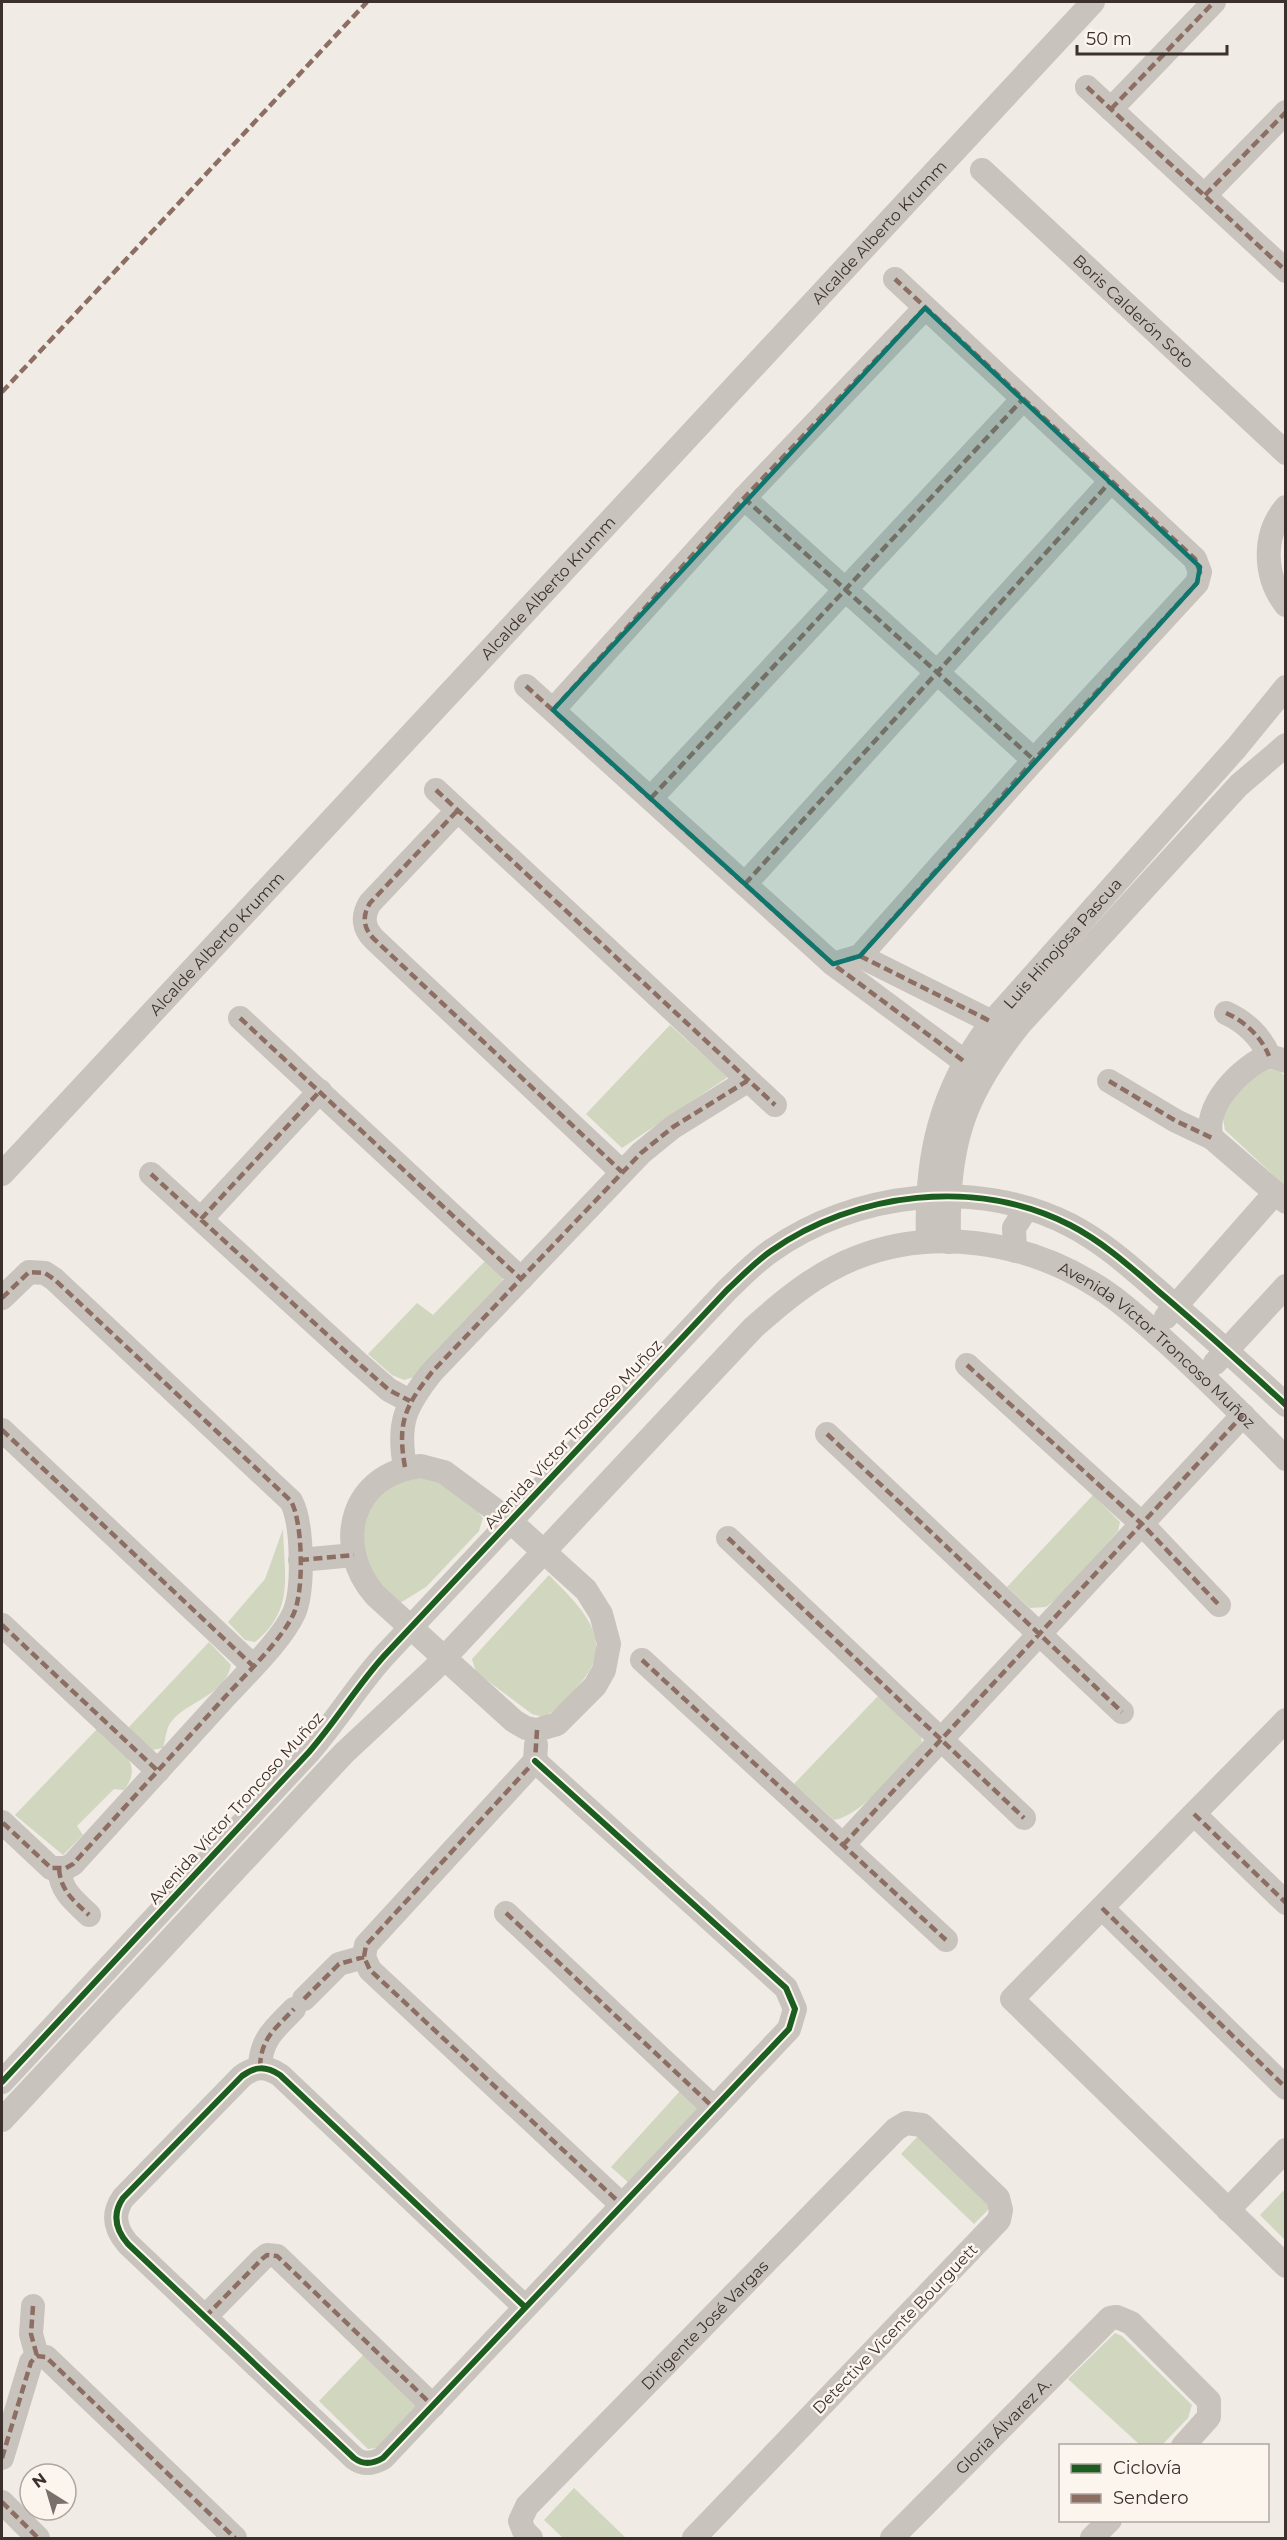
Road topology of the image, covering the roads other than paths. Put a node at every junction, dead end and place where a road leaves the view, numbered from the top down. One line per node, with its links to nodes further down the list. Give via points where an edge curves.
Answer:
1 (1093, 2): 41 (street, Alcalde Alberto Krumm)
2 (1214, 2): 4 (street)
3 (1087, 87): 4 (street)
4 (1111, 109): 7 (street)
5 (1286, 112): 7 (street)
6 (982, 170): 12 (street, Boris Calderón Soto)
7 (1205, 195): 8 (street)
8 (1286, 271)
9 (895, 279): 10 (street)
10 (925, 308): 11 (street); 14 (street)
11 (1023, 399): 13 (street); 16 (street)
12 (1286, 453)
13 (1111, 481): 18 (street); 23 (street, via 1194,559 1200,567 1200,578)
14 (744, 498): 16 (street); 21 (street)
15 (1286, 507): 17 (street, via 1275,525 1268,554 1273,584)
16 (844, 588): 18 (street); 25 (street)
17 (1286, 605)
18 (936, 672): 23 (street); 27 (street)
19 (526, 686): 21 (street)
20 (1286, 687): 32 (street, Luis Hinojosa Pascua)
21 (553, 710): 25 (street)
22 (1286, 745): 43 (street, Luis Hinojosa Pascua, via 1239,785 998,1051 977,1084)
23 (1034, 760): 28 (street)
24 (436, 790): 26 (street)
25 (651, 798): 27 (street)
26 (457, 811): 35 (street); 40 (street, via 370,903 365,915 366,928)
27 (745, 884): 29 (street)
28 (860, 956): 29 (street); 32 (street)
29 (833, 964): 34 (street)
30 (1226, 1013): 33 (street, via 1242,1021)
31 (240, 1018): 37 (street)
32 (992, 1022): 34 (street, Luis Hinojosa Pascua)
33 (1277, 1058): 39 (street, via 1245,1069 1218,1101 1210,1117)
34 (964, 1062): 43 (street, Luis Hinojosa Pascua, via 939,1123)
35 (747, 1081): 38 (street); 40 (street, via 673,1127)
36 (1109, 1081): 39 (street)
37 (320, 1091): 46 (street); 49 (street)
38 (775, 1106)
39 (1212, 1138): 44 (street)
40 (622, 1172): 49 (street)
41 (2, 1174)
42 (151, 1174): 46 (street)
43 (937, 1197): 45 (street, Avenida Víctor Troncoso Muñoz, via 991,1200); 47 (street, Luis Hinojosa Pascua); 64 (street, Avenida Víctor Troncoso Muñoz, via 848,1212 770,1252 727,1290)
44 (1280, 1197): 52 (street)
45 (1026, 1209): 48 (street, via 1014,1228); 52 (street, Avenida Víctor Troncoso Muñoz, via 1086,1234)
46 (201, 1219): 57 (street, via 389,1390)
47 (938, 1242): 48 (street, Avenida Víctor Troncoso Muñoz); 67 (street, Avenida Víctor Troncoso Muñoz, via 886,1248 857,1257 812,1280 786,1299 753,1328)
48 (1015, 1251): 53 (street, Avenida Víctor Troncoso Muñoz, via 1052,1262 1091,1282)
49 (521, 1279): 57 (street, via 432,1372)
50 (1286, 1286): 54 (street)
51 (2, 1298): 69 (street, via 29,1272 45,1273 54,1279 291,1501 297,1515)
52 (1176, 1306): 53 (street); 54 (street, Avenida Víctor Troncoso Muñoz)
53 (1154, 1331): 56 (street, Avenida Víctor Troncoso Muñoz)
54 (1226, 1351): 56 (street); 58 (street, Avenida Víctor Troncoso Muñoz)
55 (967, 1365): 65 (street)
56 (1203, 1375): 59 (street, Avenida Víctor Troncoso Muñoz)
57 (410, 1401): 63 (street, via 401,1437)
58 (1286, 1406)
59 (1243, 1415): 62 (street, Avenida Víctor Troncoso Muñoz); 65 (street)
60 (2, 1430): 76 (street)
61 (827, 1434): 73 (street)
62 (1286, 1459)
63 (405, 1467): 64 (street, Avenida Víctor Troncoso Muñoz, via 421,1466 444,1472); 68 (street, via 366,1494 352,1525)
64 (510, 1521): 67 (street, Avenida Víctor Troncoso Muñoz); 72 (street, Avenida Víctor Troncoso Muñoz)
65 (1142, 1524): 70 (street); 73 (street)
66 (728, 1538): 80 (street)
67 (544, 1552): 74 (street, Avenida Víctor Troncoso Muñoz); 79 (street, Avenida Víctor Troncoso Muñoz, via 586,1590 601,1614 609,1644 595,1686 562,1721)
68 (354, 1555): 69 (street); 72 (street, via 365,1583)
69 (300, 1560): 76 (street, via 293,1614)
70 (1219, 1605)
71 (2, 1624): 82 (street)
72 (412, 1628): 74 (street); 95 (street, Avenida Víctor Troncoso Muñoz, via 361,1681 309,1752)
73 (1040, 1634): 77 (street); 80 (street)
74 (444, 1658): 79 (street, via 514,1721); 97 (street, Avenida Víctor Troncoso Muñoz, via 344,1753)
75 (642, 1660): 86 (street)
76 (253, 1666): 82 (street)
77 (1122, 1712)
78 (1286, 1720): 83 (street)
79 (537, 1730): 81 (street)
80 (941, 1740): 84 (street); 86 (street)
81 (535, 1761): 93 (street, via 366,1945); 98 (street, via 791,1994 795,2009 789,2029)
82 (158, 1771): 87 (street, via 73,1864)
83 (1194, 1814): 88 (street); 89 (street)
84 (1024, 1818)
85 (2, 1822): 87 (street, via 45,1863)
86 (843, 1845): 92 (street)
87 (59, 1869): 91 (street, via 65,1892)
88 (1286, 1903)
89 (1102, 1908): 96 (street); 103 (street, via 1012,1999)
90 (506, 1913): 98 (street)
91 (89, 1914)
92 (946, 1940)
93 (364, 1957): 94 (street, via 339,1964 267,2037 262,2045); 102 (street, via 370,1970)
94 (260, 2067): 106 (street, via 280,2074); 107 (street, via 242,2076 123,2198 116,2211 120,2235)
95 (4, 2080): 97 (street, Avenida Víctor Troncoso Muñoz, via 11,2094)
96 (1286, 2088)
97 (25, 2094): 99 (street, Avenida Víctor Troncoso Muñoz)
98 (714, 2108): 102 (street)
99 (2, 2120)
100 (912, 2123): 116 (street, Dirigente José Vargas, via 896,2128 526,2506 520,2521); 117 (street, Detective Vicente Bourguett, via 926,2127 992,2192 1000,2205 999,2220)
101 (1286, 2150): 103 (street)
102 (622, 2205): 106 (street)
103 (1228, 2210): 104 (street)
104 (1286, 2266)
105 (33, 2306): 108 (street, via 31,2334)
106 (525, 2307): 109 (street)
107 (205, 2317): 109 (street, via 358,2461 373,2463 383,2458); 109 (street, via 262,2259 277,2256)
108 (37, 2356): 111 (street, via 31,2362); 115 (street, via 46,2356 53,2362)
109 (433, 2406)
110 (1184, 2444): 118 (street, Gloria Álvarez A., via 1204,2424 1210,2409 1204,2394 1131,2323 1117,2317 1103,2322)
111 (2, 2458)
112 (2, 2502): 114 (street)
113 (1108, 2522): 119 (street)
114 (38, 2538)
115 (235, 2538)
116 (531, 2538)
117 (694, 2538)
118 (892, 2538)
119 (1092, 2538)

